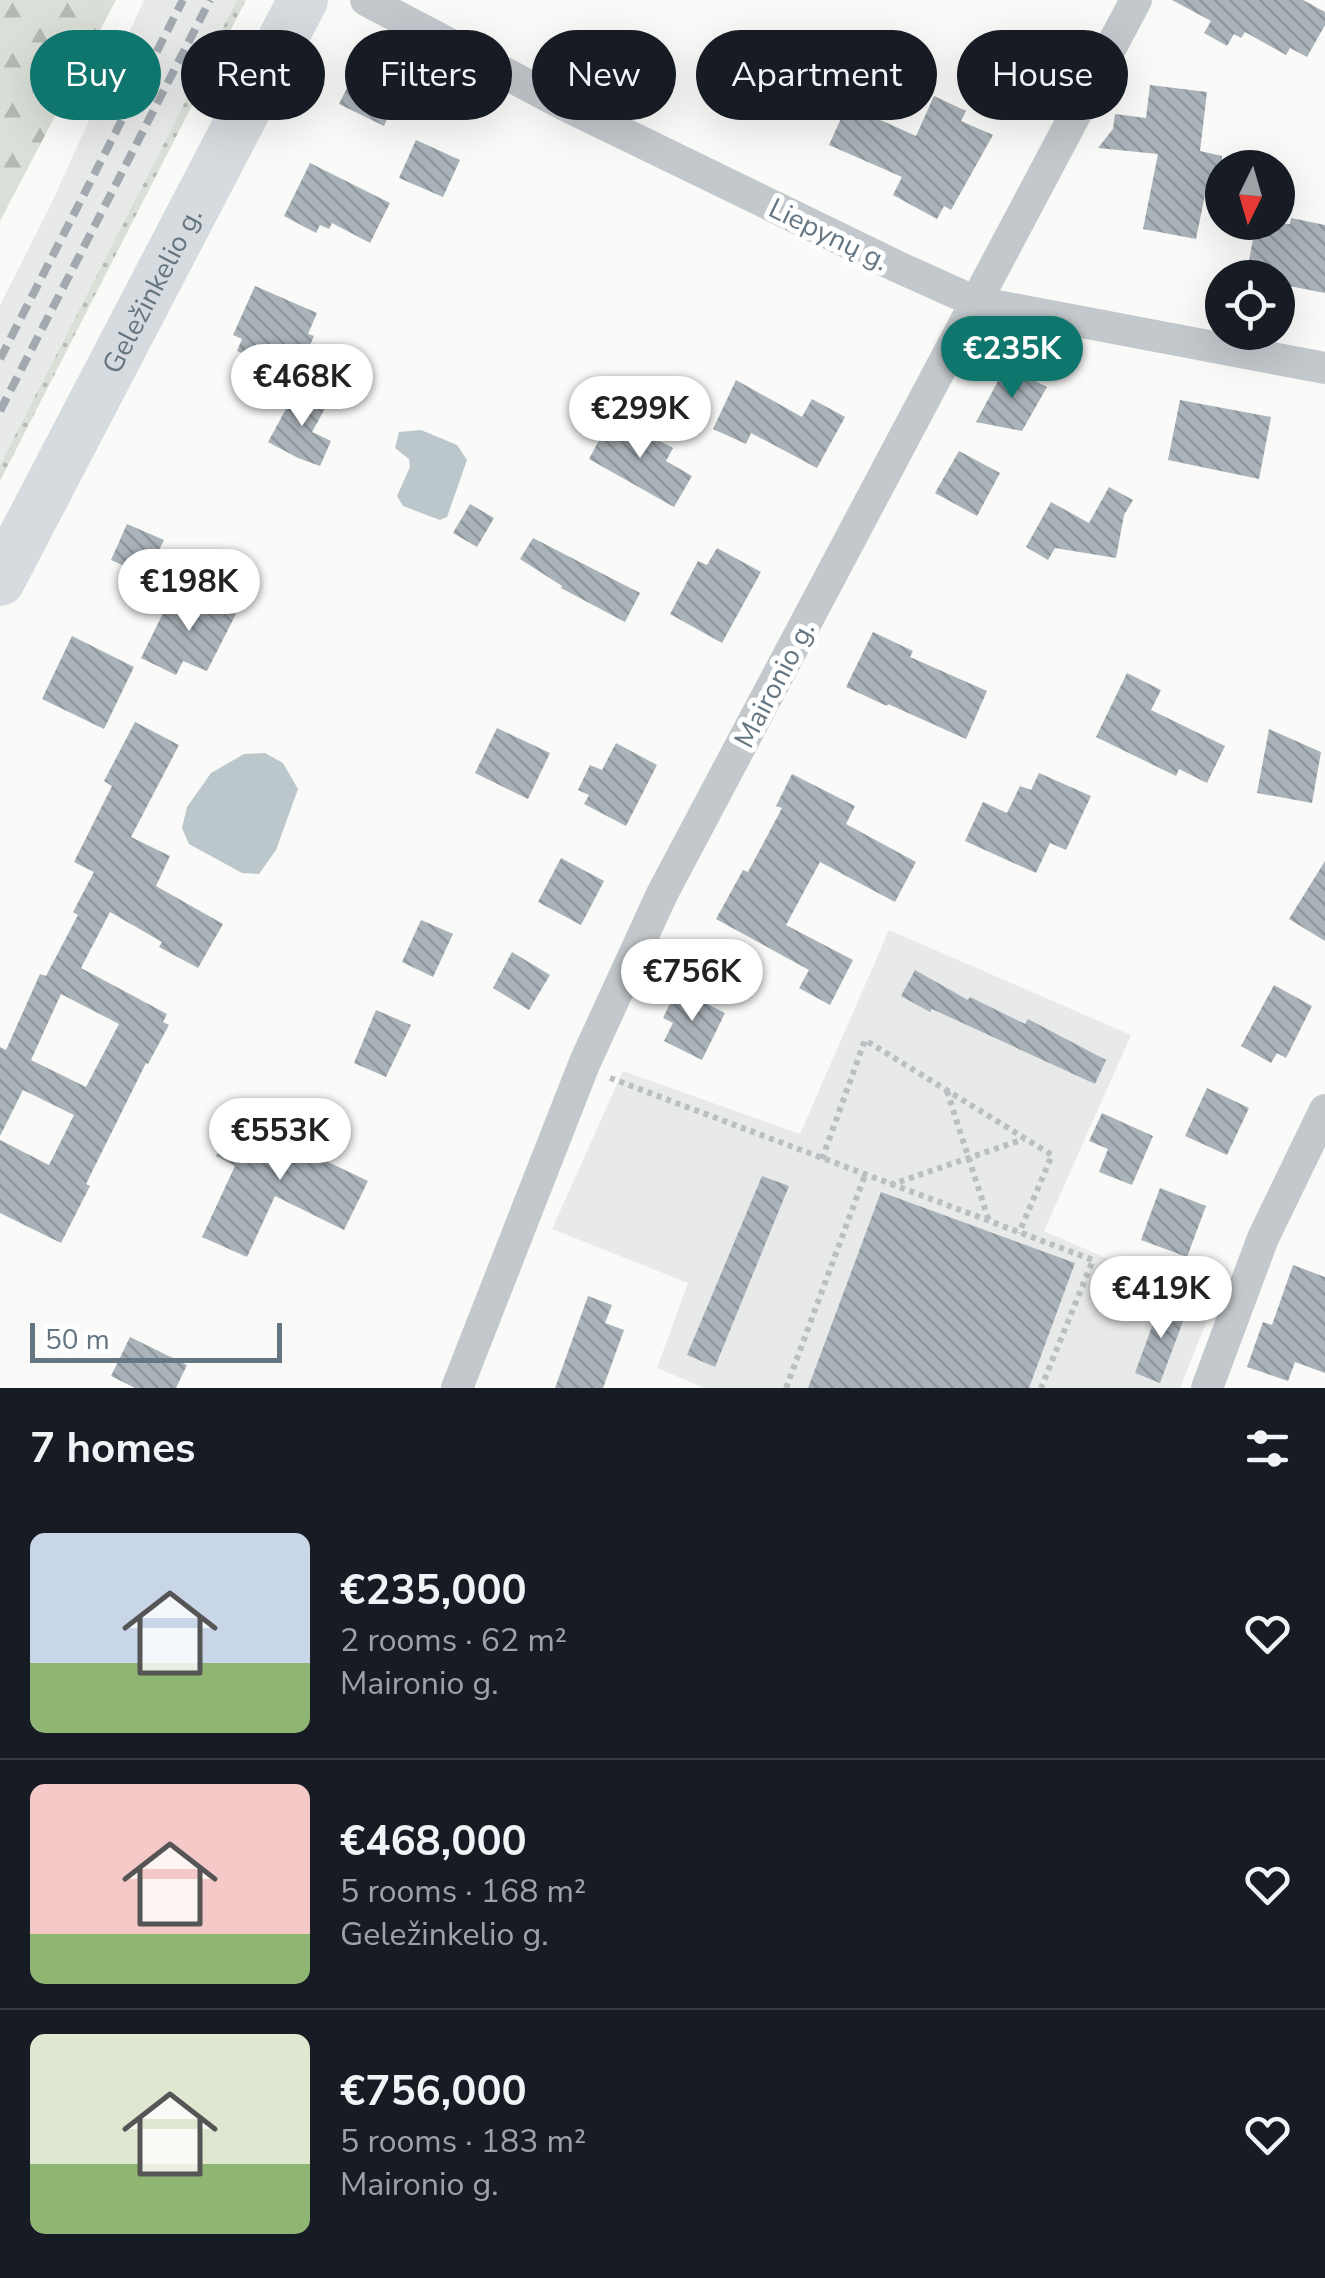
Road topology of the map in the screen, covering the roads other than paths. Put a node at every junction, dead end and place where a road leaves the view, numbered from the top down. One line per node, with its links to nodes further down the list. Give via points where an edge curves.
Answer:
1 (303, 0): 6 (main road, Geležinkelio g.)
2 (366, 0): 4 (street, Liepynų g., via 565,105)
3 (1136, 0): 4 (street, Maironio g.)
4 (976, 302): 5 (street, Liepynų g.); 8 (street, Maironio g., via 662,894 585,1062)
5 (1325, 368)
6 (0, 581)
7 (1325, 1110): 9 (street, via 1263,1238)
8 (457, 1388)
9 (1207, 1388)

